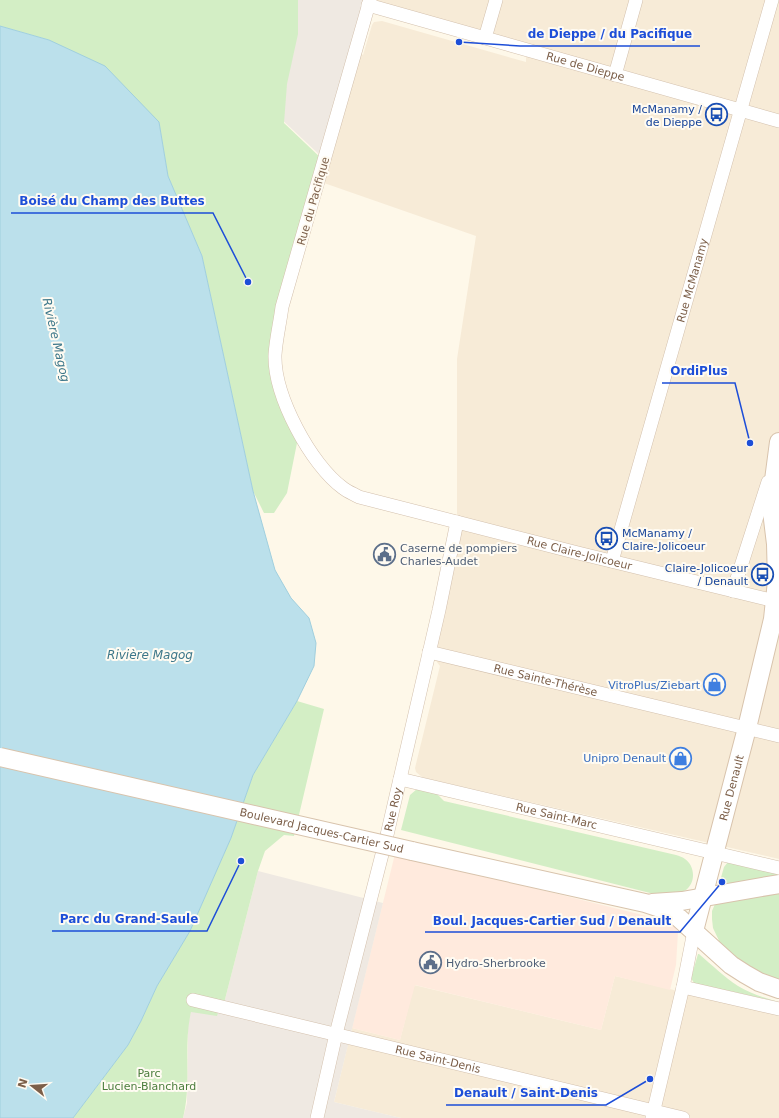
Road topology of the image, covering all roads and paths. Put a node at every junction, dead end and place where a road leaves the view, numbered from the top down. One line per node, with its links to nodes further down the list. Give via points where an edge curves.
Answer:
1 (496, 0): 5 (street)
2 (636, 0): 6 (street)
3 (772, 0): 7 (street, Rue McManamy)
4 (369, 3): 5 (street, Rue de Dieppe); 9 (street, Rue du Pacifique, via 282,307 275,356)
5 (485, 38): 6 (street, Rue de Dieppe)
6 (615, 75): 7 (street, Rue de Dieppe)
7 (741, 110): 8 (street, Rue de Dieppe); 12 (street, Rue McManamy)
8 (779, 121)
9 (285, 403): 11 (street, Rue Claire-Jolicoeur, via 299,434 321,466 343,488 359,497)
10 (778, 448): 13 (street, Rue Denault); 14 (main road, Rue Denault, via 771,503 776,544)
11 (457, 522): 12 (street, Rue Claire-Jolicoeur); 15 (street, Rue Roy)
12 (612, 561): 13 (street, Rue Claire-Jolicoeur)
13 (732, 591): 14 (street, Rue Claire-Jolicoeur)
14 (777, 601): 16 (main road, Rue Denault)
15 (429, 652): 16 (street, Rue Sainte-Thérèse); 19 (street, Rue Roy)
16 (747, 728): 17 (street, Rue Sainte-Thérèse); 20 (main road, Rue Denault)
17 (779, 736)
18 (0, 757): 24 (main road, Boulevard Jacques-Cartier Sud, bridge)
19 (400, 779): 20 (street, Rue Saint-Marc); 30 (street, Rue Roy)
20 (714, 852): 21 (street, Rue Saint-Marc); 23 (main road, Rue Denault)
21 (779, 868)
22 (779, 884): 23 (main road, Boulevard Jacques-Cartier Sud)
23 (702, 898): 24 (main road, Boulevard Jacques-Cartier Sud); 25 (main road, Rue Denault)
24 (645, 903): 25 (main road, Boulevard Jacques-Cartier Sud, via 663,909)
25 (694, 931): 26 (street, Rue Denault); 27 (main road, Boulevard Jacques-Cartier Sud, via 731,965 759,982)
26 (683, 987): 29 (street); 31 (street, Rue Denault)
27 (779, 990)
28 (193, 1000): 30 (street, Rue Saint-Denis)
29 (779, 1009)
30 (336, 1034): 31 (street, Rue Saint-Denis); 32 (street, Rue Roy)
31 (653, 1114): 33 (street, Rue Saint-Denis)
32 (317, 1118)
33 (683, 1118)

